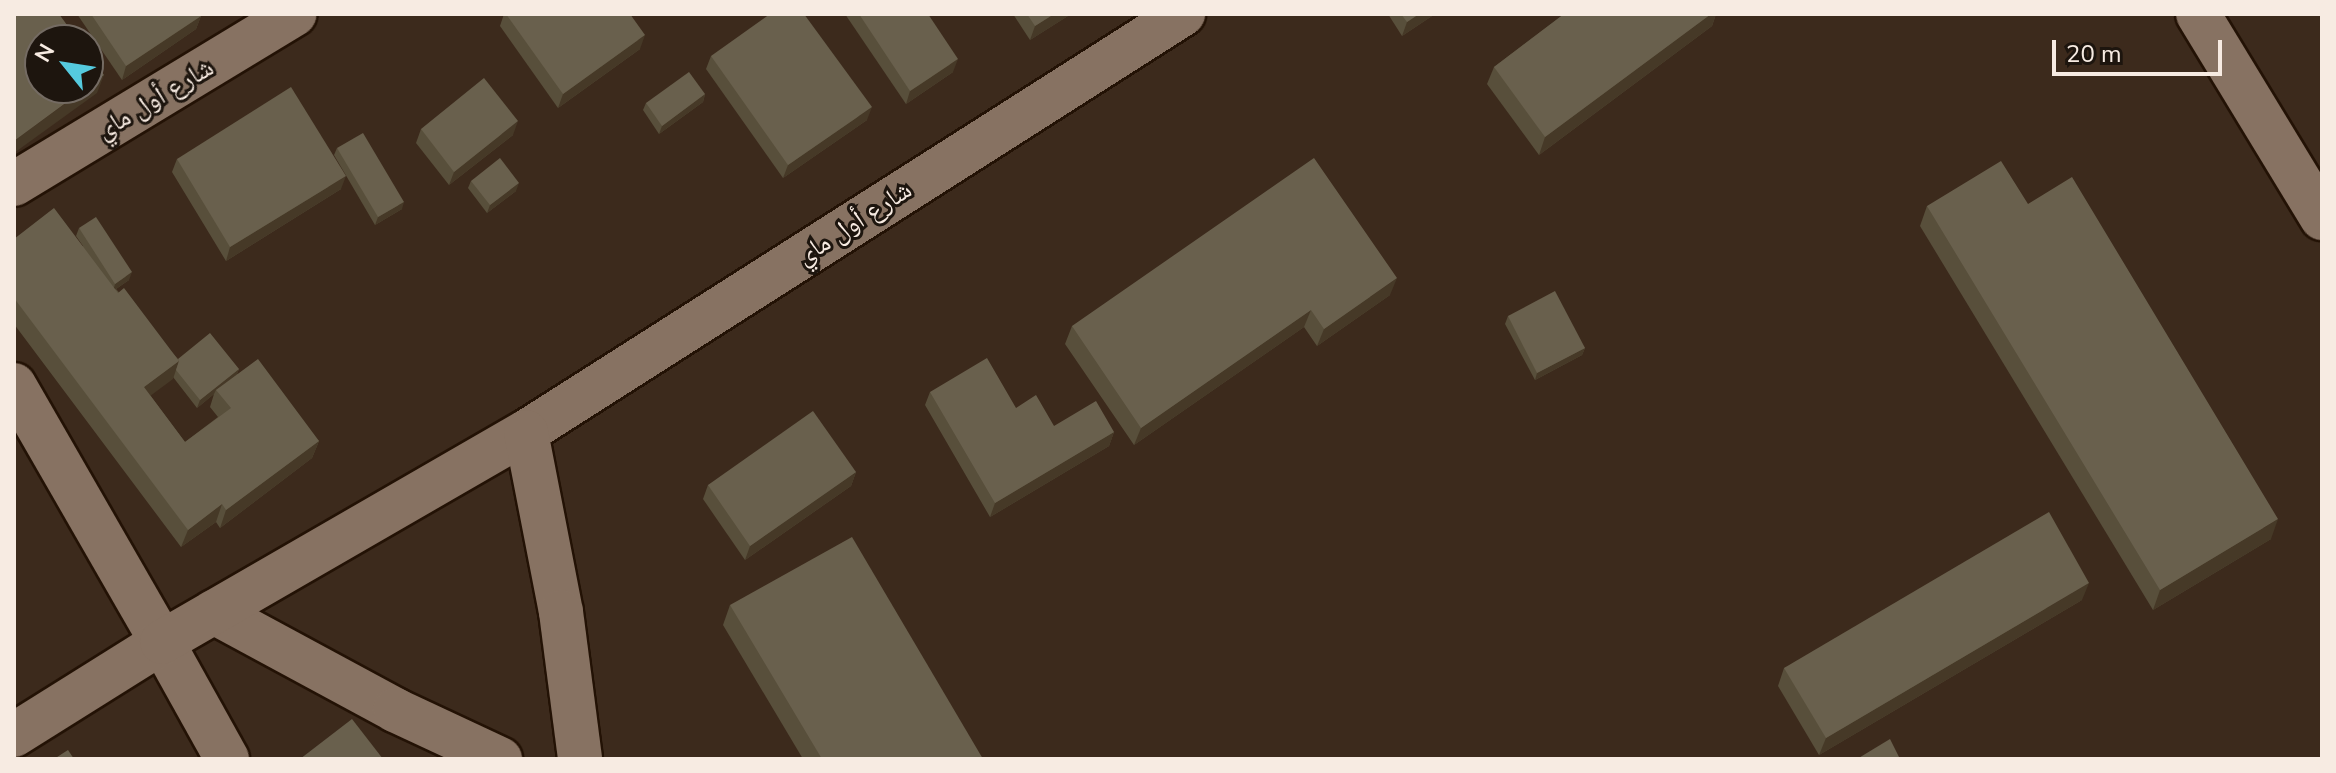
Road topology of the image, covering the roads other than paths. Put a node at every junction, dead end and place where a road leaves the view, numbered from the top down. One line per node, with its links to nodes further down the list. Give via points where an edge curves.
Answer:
1 (295, 14): 4 (street, شارع أول ماي)
2 (2198, 14): 5 (street)
3 (1172, 17): 7 (street, شارع أول ماي)
4 (14, 184)
5 (2322, 218)
6 (14, 385): 9 (street)
7 (526, 432): 8 (street, شارع أول ماي); 13 (street, via 561,612)
8 (214, 612): 9 (street, شارع أول ماي); 12 (street, via 395,710)
9 (162, 642): 10 (street, شارع أول ماي); 11 (street)
10 (14, 735)
11 (227, 759)
12 (500, 759)
13 (580, 759)

